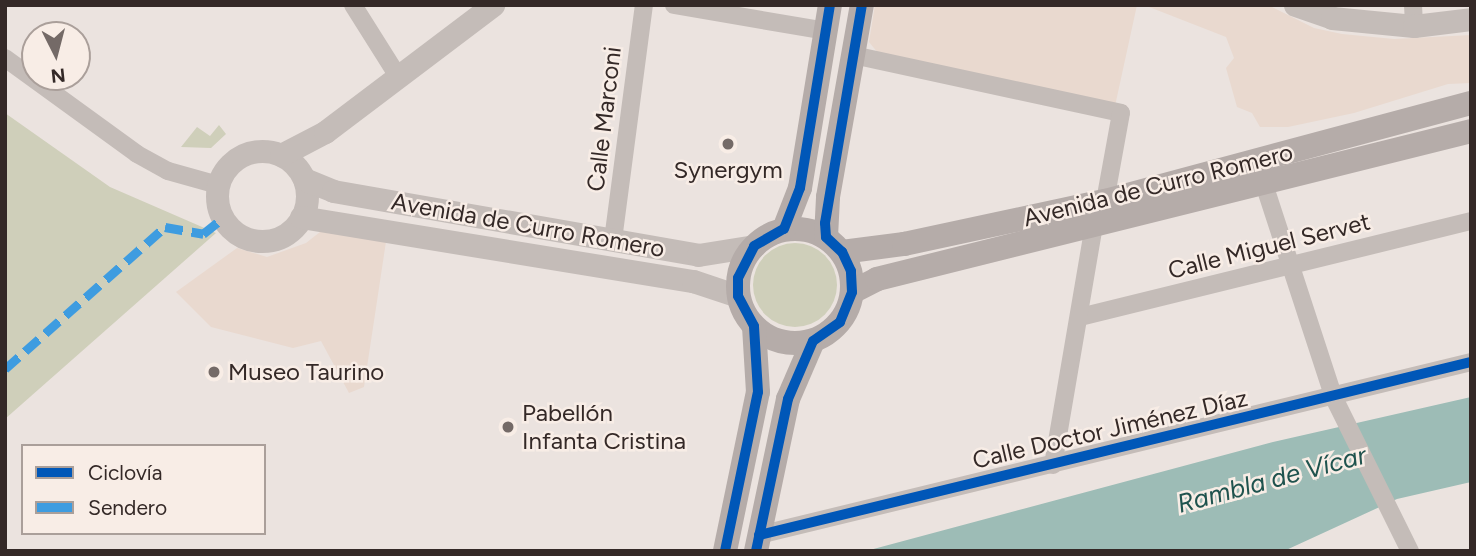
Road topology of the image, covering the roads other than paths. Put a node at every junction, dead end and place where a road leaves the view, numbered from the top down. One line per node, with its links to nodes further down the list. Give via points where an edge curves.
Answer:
1 (353, 5): 13 (street)
2 (492, 5): 13 (street)
3 (644, 5): 26 (street, Calle Marconi)
4 (674, 5): 10 (street)
5 (830, 5): 10 (main road)
6 (862, 5): 11 (main road)
7 (1304, 7): 8 (street)
8 (1413, 16): 9 (street)
9 (1471, 19)
10 (826, 31): 25 (main road, via 800,188)
11 (853, 55): 21 (street, via 1121,113); 27 (main road, via 828,197)
12 (5, 58): 20 (street, via 137,154 168,171)
13 (399, 78): 16 (street)
14 (1471, 103): 21 (main road, Avenida de Curro Romero)
15 (1471, 131): 19 (main road, Avenida de Curro Romero)
16 (325, 132): 17 (street); 18 (street)
17 (281, 155): 18 (street); 20 (street, via 268,151 242,155 223,173)
18 (302, 176): 22 (street, via 306,205); 26 (street, Avenida de Curro Romero, via 333,191)
19 (1263, 181): 24 (main road, Avenida de Curro Romero); 29 (street)
20 (218, 185): 22 (street, via 221,215 245,237 277,238)
21 (1105, 201): 27 (main road, Avenida de Curro Romero, via 905,244)
22 (301, 217): 31 (street, Avenida de Curro Romero, via 680,279)
23 (1471, 221): 29 (street, Calle Miguel Servet)
24 (1094, 224): 30 (main road, Avenida de Curro Romero, via 877,279); 32 (street)
25 (784, 229): 27 (main road, via 813,231); 28 (main road)
26 (614, 240): 28 (street, Avenida de Curro Romero, via 698,255)
27 (834, 244): 30 (main road, via 851,271)
28 (754, 246): 31 (main road, via 743,260)
29 (1290, 266): 32 (street, Calle Miguel Servet); 36 (street)
30 (852, 292): 34 (main road, via 840,322)
31 (738, 296): 33 (main road)
32 (1080, 317): 37 (street)
33 (754, 326): 34 (main road, via 771,338); 39 (main road, via 758,392)
34 (813, 341): 38 (main road, via 788,399)
35 (1471, 362): 36 (street, Calle Doctor Jiménez Díaz)
36 (1337, 405): 37 (street, Calle Doctor Jiménez Díaz); 40 (street)
37 (1053, 465): 38 (street, Calle Doctor Jiménez Díaz)
38 (757, 544)
39 (726, 547)
40 (1410, 551)

